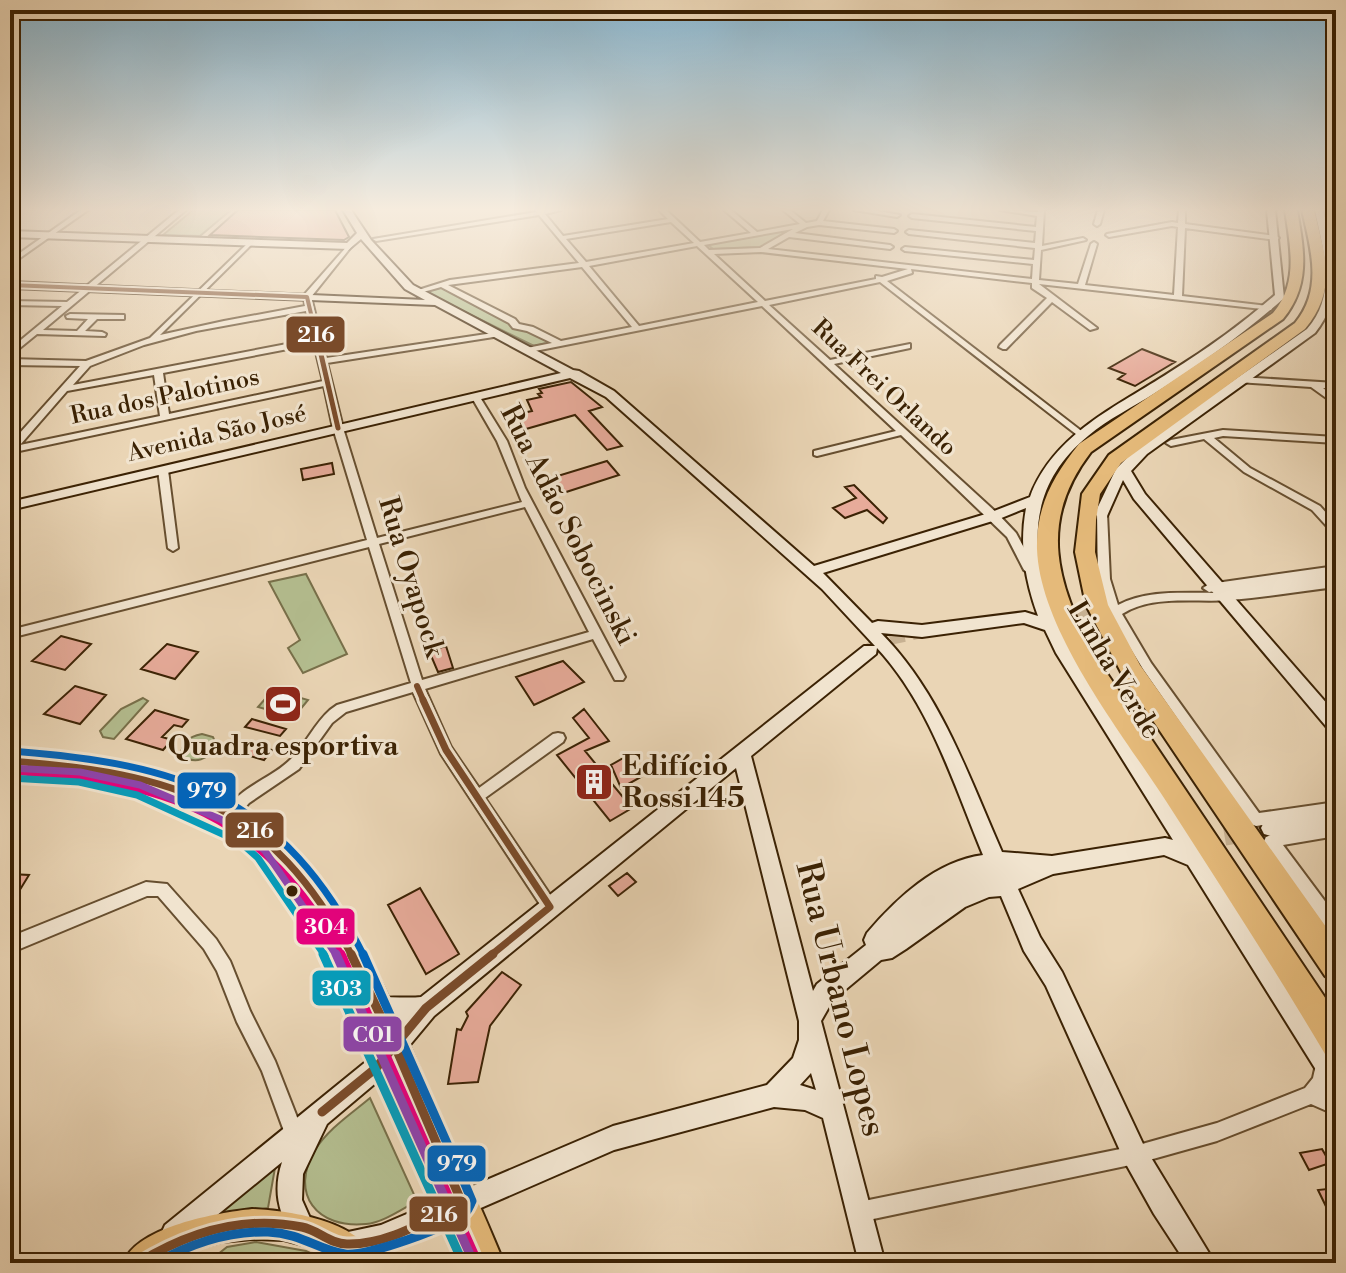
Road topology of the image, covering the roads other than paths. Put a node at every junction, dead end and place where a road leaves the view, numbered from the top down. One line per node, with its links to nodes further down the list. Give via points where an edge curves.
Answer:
1 (112, 269): 25 (street)
2 (223, 269): 27 (street)
3 (332, 269): 32 (street)
4 (391, 269): 17 (main road)
5 (393, 269): 17 (main road)
6 (550, 269): 22 (street)
7 (587, 269): 41 (street)
8 (727, 269): 34 (street, Rua Frei Orlando)
9 (871, 269): 18 (street)
10 (907, 269): 16 (street)
11 (1036, 269): 20 (street)
12 (1086, 269): 24 (street)
13 (1179, 269): 28 (street)
14 (1275, 269): 30 (main road)
15 (1297, 269): 21 (highway)
16 (912, 270): 18 (street); 20 (street)
17 (395, 274): 26 (main road)
18 (881, 280): 34 (street); 71 (street)
19 (1329, 281): 39 (main road, via 1331,306); 89 (highway, Linha Verde, via 1300,326 1115,459 1091,494)
20 (1035, 283): 24 (street); 29 (street)
21 (1297, 283): 30 (highway); 44 (highway, Linha Verde, via 1283,310)
22 (441, 284): 26 (street); 50 (street)
23 (11, 285): 25 (main road)
24 (1081, 287): 28 (street)
25 (89, 288): 27 (main road); 35 (street)
26 (416, 292): 33 (main road)
27 (198, 293): 32 (main road); 48 (street)
28 (1178, 298): 30 (street)
29 (1051, 299): 42 (street); 52 (street)
30 (1274, 302): 44 (main road, Linha Verde)
31 (10, 303): 35 (street)
32 (308, 303): 33 (main road); 48 (street); 49 (street, Rua Oyapock)
33 (438, 303): 47 (main road)
34 (763, 303): 41 (street); 57 (street, Rua Frei Orlando)
35 (70, 304): 43 (street)
36 (70, 316): 37 (street)
37 (95, 317): 38 (street); 45 (street)
38 (121, 317)
39 (1317, 326): 40 (main road); 61 (main road, Linha Verde)
40 (1336, 327)
41 (637, 328): 50 (street)
42 (1093, 328)
43 (36, 332): 45 (street); 54 (street)
44 (1244, 332): 71 (main road, Linha Verde); 133 (highway, Linha Verde, via 1072,461 1051,502 1048,564 1057,602 1085,658)
45 (79, 333): 46 (street)
46 (102, 334)
47 (500, 334): 53 (main road); 55 (street)
48 (153, 337): 58 (street)
49 (317, 341): 55 (street, Rua Oyapock); 59 (street)
50 (560, 344): 53 (street)
51 (907, 346): 57 (street)
52 (1003, 347)
53 (530, 350): 60 (main road)
54 (10, 353)
55 (322, 361): 62 (street, Rua Oyapock)
56 (10, 362): 58 (street)
57 (827, 363): 70 (street, Rua Frei Orlando)
58 (87, 364): 65 (street)
59 (158, 371): 65 (street); 68 (street)
60 (575, 373): 66 (main road, Avenida São José); 91 (main road, via 622,402)
61 (1240, 380): 63 (street); 77 (main road, Linha Verde)
62 (327, 383): 68 (street, Rua dos Palotinos); 69 (street, Rua Oyapock)
63 (1314, 385): 64 (street); 67 (street)
64 (1336, 386)
65 (65, 389): 75 (street)
66 (475, 396): 69 (main road, Avenida São José); 82 (street, Rua Adão Sobocinski)
67 (1336, 402)
68 (165, 418): 75 (street, Rua dos Palotinos)
69 (338, 428): 78 (main road, Avenida São José); 87 (street, Rua Oyapock)
70 (902, 432): 76 (street); 85 (street, Rua Frei Orlando)
71 (1081, 435): 81 (main road, Linha Verde, via 1051,468)
72 (1206, 436): 73 (street); 74 (street); 86 (street, via 1247,470 1316,508)
73 (1336, 440)
74 (1171, 443)
75 (10, 450)
76 (817, 453)
77 (1123, 469): 79 (main road, Linha Verde); 80 (main road)
78 (163, 470): 83 (main road, Avenida São José); 88 (street)
79 (1110, 491): 80 (main road); 84 (main road, Linha Verde)
80 (1139, 496): 95 (main road)
81 (1034, 500): 85 (main road); 92 (main road, Linha Verde)
82 (529, 503): 87 (street); 104 (street, Rua Adão Sobocinski)
83 (10, 506)
84 (1102, 513): 89 (highway); 96 (street, Linha Verde)
85 (994, 516): 91 (main road); 92 (street, Rua Frei Orlando, via 1012,535)
86 (1336, 530)
87 (373, 543): 103 (street); 107 (street, Rua Oyapock)
88 (173, 548)
89 (1085, 552): 128 (highway, Linha Verde, via 1097,605 1125,660)
90 (1336, 570): 95 (street)
91 (811, 572): 105 (main road)
92 (1031, 573): 97 (main road, Linha Verde)
93 (1336, 577): 95 (main road)
94 (1336, 583): 95 (street)
95 (1225, 591): 98 (street); 108 (main road)
96 (1109, 596): 98 (street); 99 (street, Linha Verde)
97 (1040, 603): 100 (main road); 101 (main road, Linha Verde)
98 (1134, 603): 99 (street)
99 (1115, 613): 117 (street, Linha Verde, via 1147,666)
100 (1025, 617): 101 (main road); 102 (main road)
101 (1050, 626): 116 (main road, Linha Verde)
102 (922, 631): 105 (main road); 105 (main road)
103 (10, 634)
104 (597, 634): 106 (street, Rua Adão Sobocinski); 107 (street)
105 (882, 642): 110 (main road, via 804,713); 122 (main road, via 927,703)
106 (619, 677)
107 (417, 686): 112 (street, Rua Oyapock, via 436,732); 114 (street, via 337,711 294,765 241,799)
108 (1336, 726)
109 (558, 738): 112 (street)
110 (747, 747): 124 (main road); 131 (main road, Rua Urbano Lopes)
111 (10, 761): 114 (main road, via 131,774)
112 (476, 797): 124 (street, Rua Oyapock)
113 (1336, 808): 117 (street)
114 (231, 814): 129 (main road, via 263,835 305,877 347,945)
115 (1336, 818): 117 (main road)
116 (1172, 822): 119 (main road); 120 (main road, Linha Verde)
117 (1266, 830): 118 (street); 125 (street, Linha Verde)
118 (1336, 830)
119 (1165, 846): 120 (main road); 121 (main road)
120 (1196, 860): 133 (main road, Linha Verde)
121 (1052, 865): 122 (main road); 123 (main road)
122 (993, 867): 123 (main road); 127 (main road, via 943,895)
123 (1010, 884): 127 (main road, via 970,893 905,940); 141 (main road, via 1032,944 1054,979)
124 (550, 907): 130 (main road)
125 (1336, 929)
126 (10, 945): 140 (street, via 146,889 162,889 224,967)
127 (857, 964): 131 (main road, via 825,992)
128 (1336, 966)
129 (377, 1008): 130 (main road); 132 (main road)
130 (426, 1008): 132 (main road)
131 (810, 1020): 135 (main road, via 803,1065); 138 (main road, Rua Urbano Lopes)
132 (396, 1046): 139 (main road); 142 (main road)
133 (1330, 1051): 134 (main road, Linha Verde); 136 (street, via 1321,1082)
134 (1336, 1081)
135 (774, 1095): 138 (main road, via 806,1098); 142 (main road, via 621,1135)
136 (1311, 1095): 137 (street); 141 (street, via 1217,1132)
137 (1336, 1106)
138 (833, 1110): 143 (main road, Rua Urbano Lopes)
139 (322, 1112): 140 (main road); 144 (main road, via 288,1177 288,1204)
140 (295, 1135): 146 (main road)
141 (1135, 1155): 143 (street); 149 (main road)
142 (462, 1203): 145 (main road); 147 (main road)
143 (859, 1212): 148 (main road, Rua Urbano Lopes)
144 (301, 1227): 145 (main road); 146 (main road, via 232,1227 188,1238)
145 (353, 1254)
146 (144, 1259)
147 (489, 1263)
148 (872, 1263)
149 (1202, 1263)

